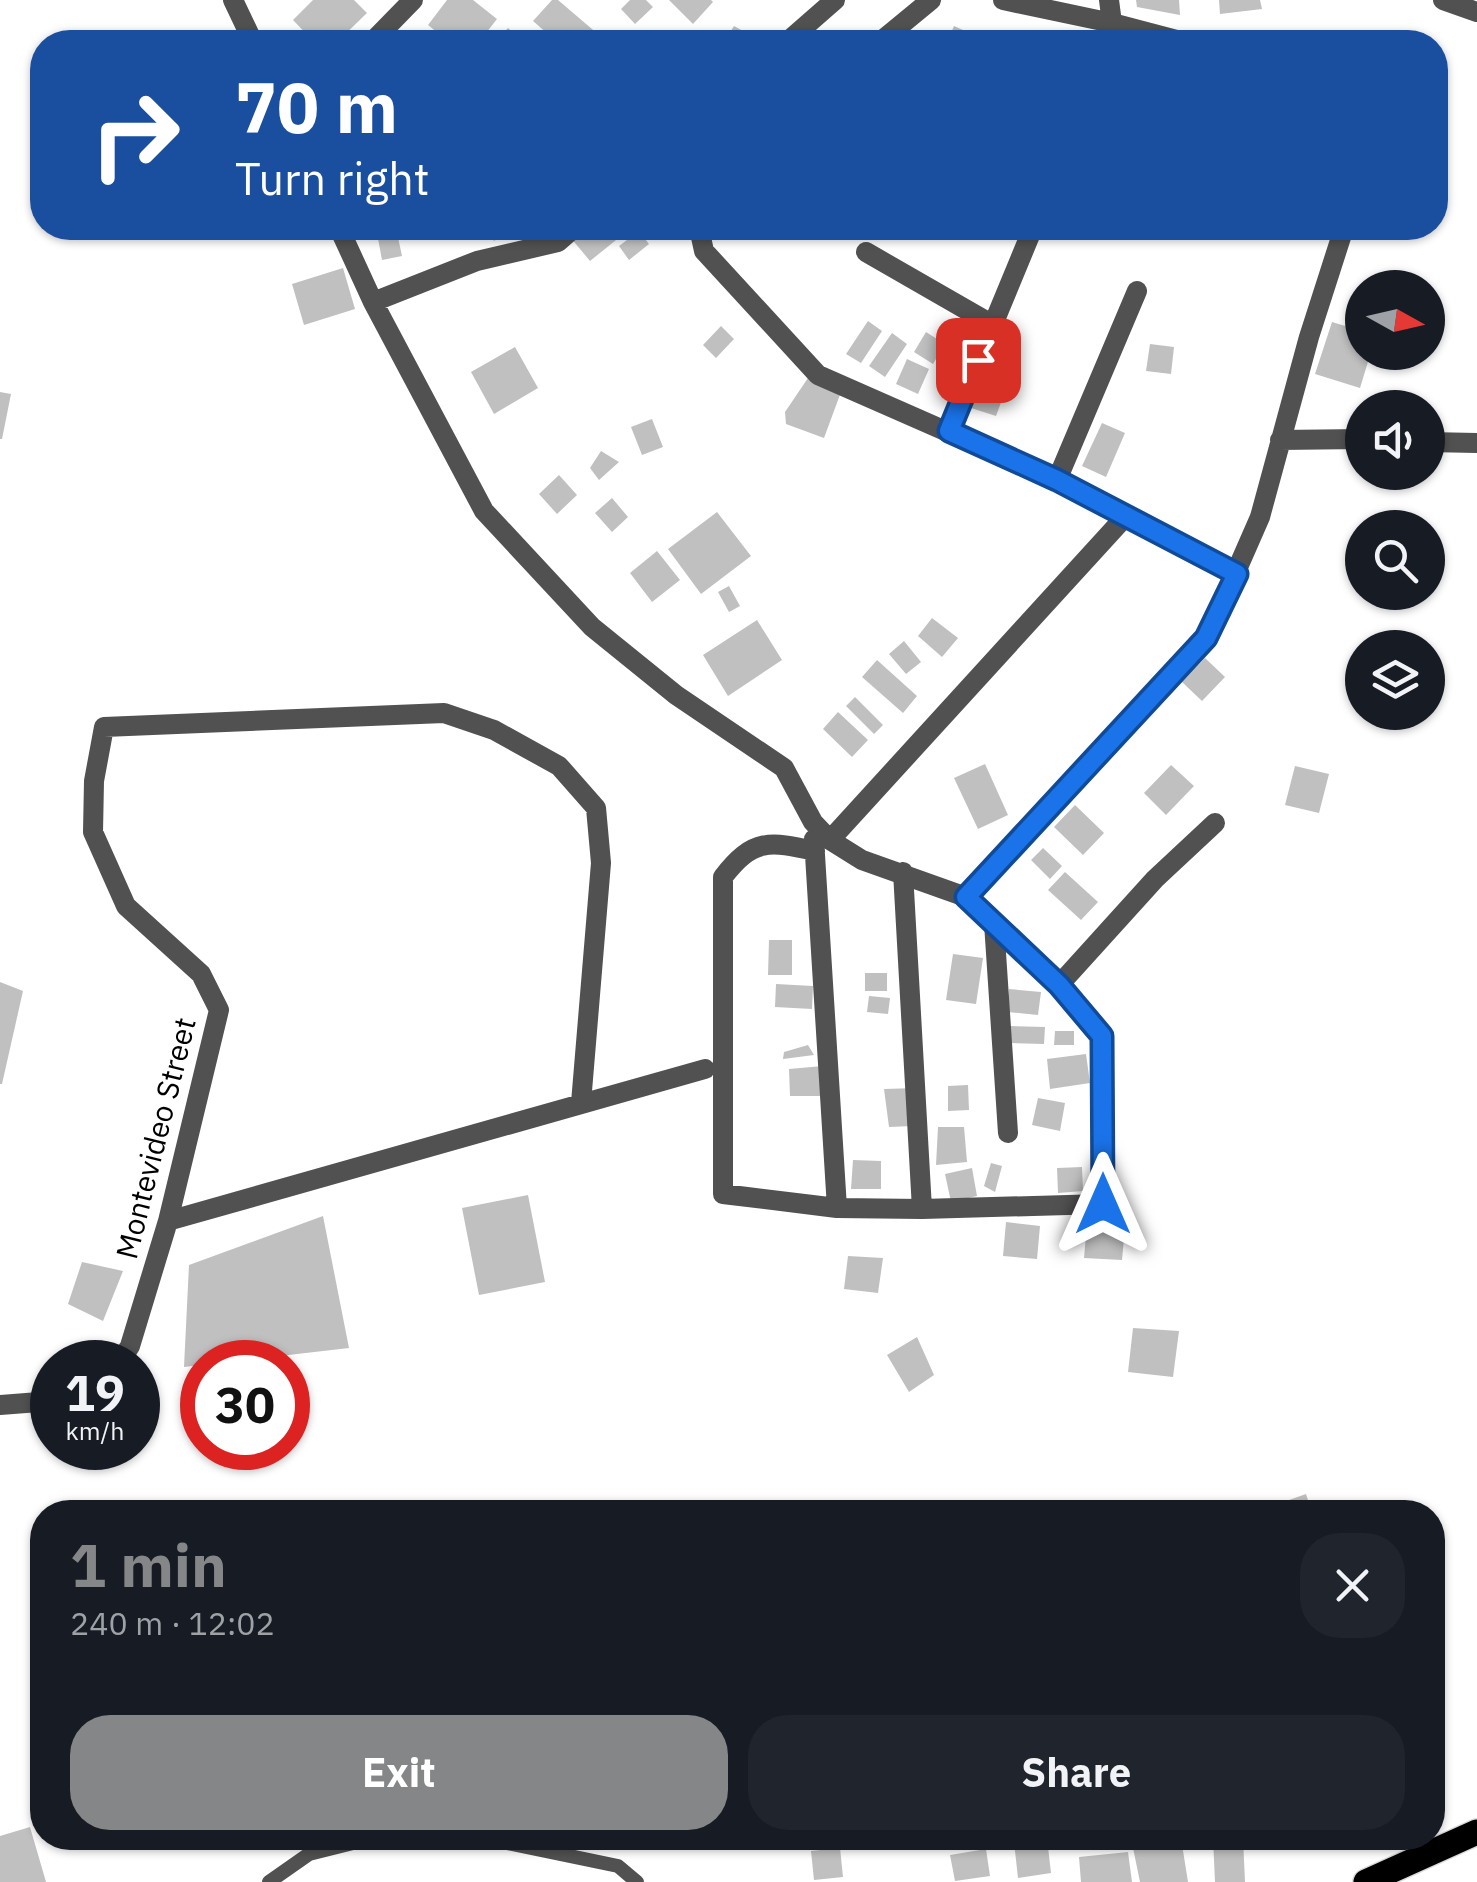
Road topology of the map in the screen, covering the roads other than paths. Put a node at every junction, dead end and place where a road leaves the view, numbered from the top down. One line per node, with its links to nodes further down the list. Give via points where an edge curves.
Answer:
1 (233, 0): 9 (street)
2 (413, 0): 10 (street)
3 (835, 0): 11 (street)
4 (931, 0): 12 (street)
5 (1004, 0): 13 (street)
6 (1109, 0): 14 (street)
7 (1442, 0): 8 (street)
8 (1477, 12)
9 (247, 30)
10 (384, 30)
11 (801, 30)
12 (895, 30)
13 (1099, 30)
14 (1108, 30)
15 (345, 240): 22 (street)
16 (560, 240): 22 (street, via 477,261)
17 (702, 240): 24 (street, via 704,251 818,375)
18 (1028, 240): 23 (street)
19 (1340, 240): 25 (street)
20 (866, 252): 23 (street)
21 (1137, 291): 29 (street)
22 (373, 302): 33 (street, via 484,512 592,628 784,768)
23 (993, 325): 24 (street)
24 (949, 431): 29 (street)
25 (1280, 440): 26 (street); 31 (street)
26 (1345, 440)
27 (1445, 442): 28 (street)
28 (1477, 443)
29 (1057, 480): 30 (street)
30 (1124, 518): 31 (street); 33 (street)
31 (1237, 574): 35 (street, via 1206,638)
32 (1215, 823): 37 (street)
33 (822, 845): 34 (street); 41 (street); 41 (street, via 758,845 740,855 724,877 724,1194)
34 (903, 872): 35 (street); 42 (street)
35 (966, 897): 36 (street)
36 (994, 923): 37 (street); 40 (street)
37 (1059, 985): 42 (street, via 1102,1036 1103,1204)
38 (705, 1070): 39 (street)
39 (581, 1103): 43 (street); 43 (street, Montevideo Street, via 601,863 596,808 559,766 494,730 444,713 104,727 93,832 126,906 201,974 218,1010)
40 (1008, 1132)
41 (837, 1208): 42 (street)
42 (922, 1209)
43 (168, 1221): 44 (street, Montevideo Street)
44 (132, 1340)
45 (30, 1403): 46 (street)
46 (0, 1405)
47 (1477, 1832): 48 (main road)
48 (1445, 1846)
49 (325, 1850): 52 (lane)
50 (541, 1850): 53 (lane, via 618,1866)
51 (1437, 1850): 54 (main road)
52 (268, 1882)
53 (637, 1882)
54 (1366, 1882)

